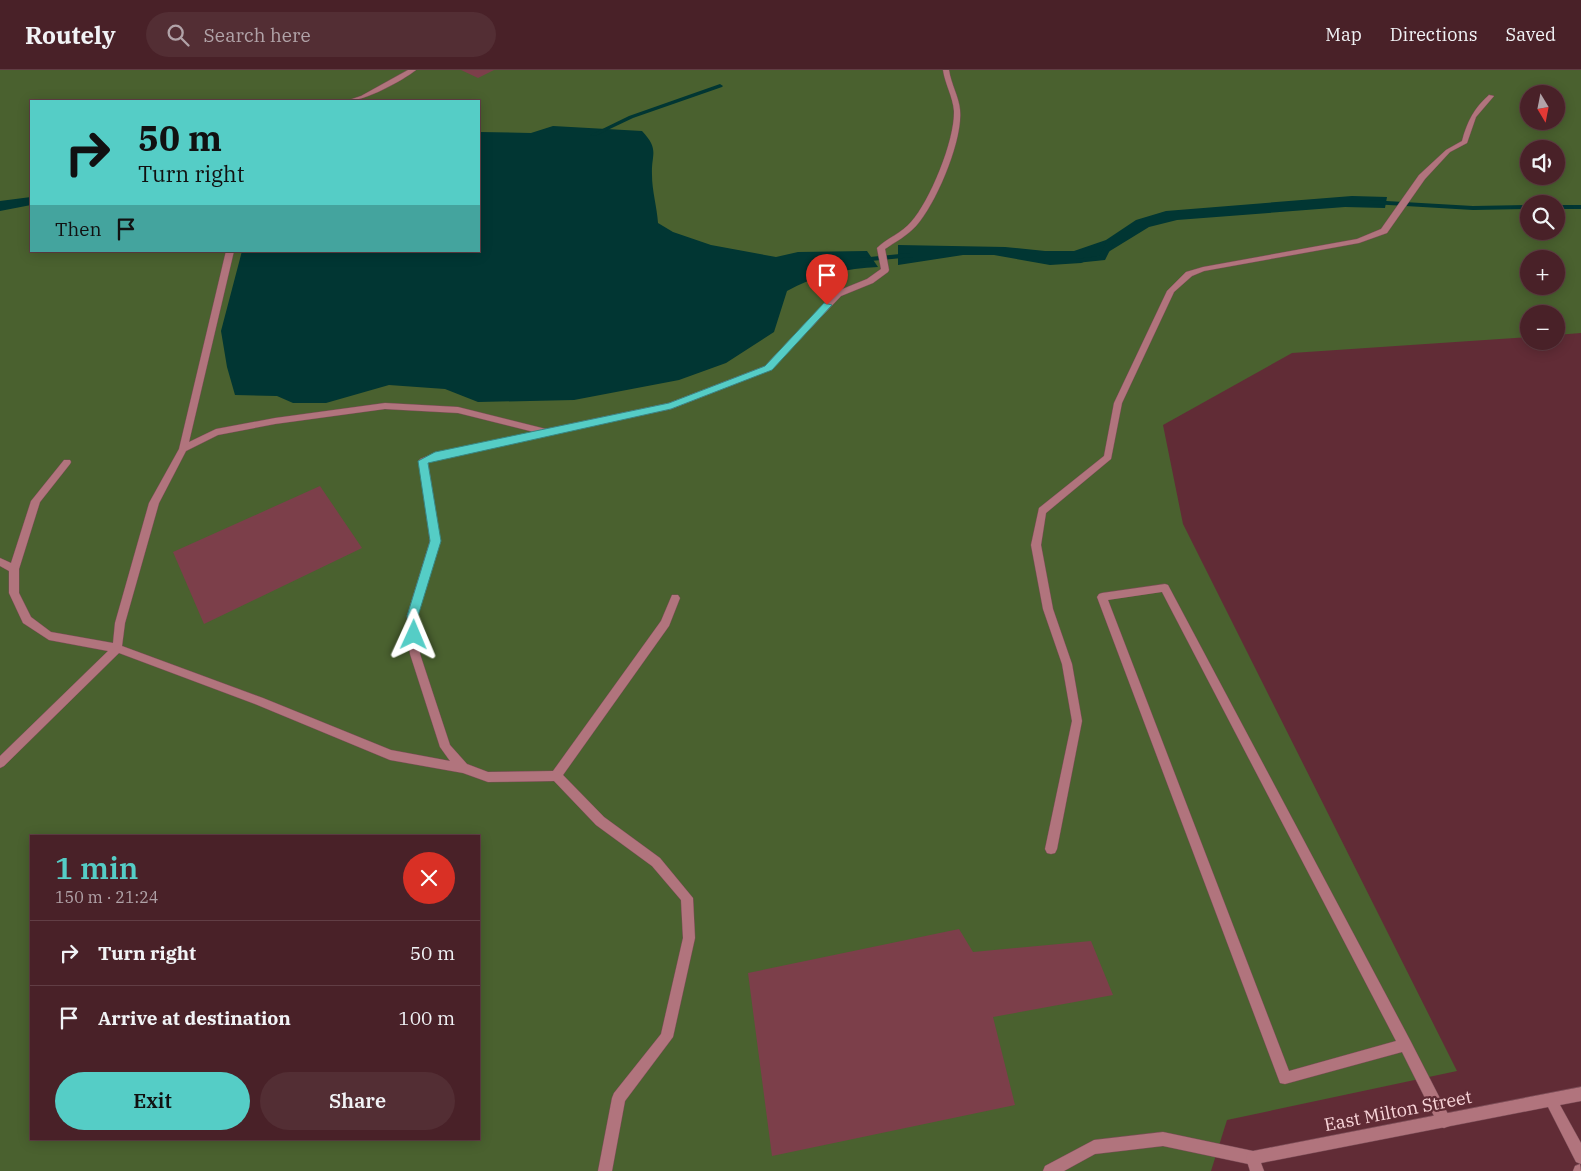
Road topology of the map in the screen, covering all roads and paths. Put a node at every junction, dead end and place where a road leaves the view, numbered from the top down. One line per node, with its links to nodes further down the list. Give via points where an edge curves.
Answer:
1 (413, 70): 4 (street)
2 (946, 70): 6 (street, via 946,82 957,109 943,171 917,221 881,248 885,270 838,294 768,368 671,406)
3 (1490, 96): 16 (street, via 1477,107 1465,142 1439,159 1407,196 1384,231 1359,241 1248,260 1189,274 1171,291 1118,403 1108,457 1042,511 1036,545 1048,609 1067,664 1077,721)
4 (352, 100)
5 (230, 252): 7 (street)
6 (547, 432): 7 (street, via 458,410 385,406 216,432); 14 (street, via 423,461 435,541 412,616 415,654 445,747)
7 (183, 449): 12 (street, via 154,503 120,623)
8 (67, 462): 10 (street, via 36,501)
9 (0, 562): 10 (street)
10 (14, 568): 12 (street, via 14,593 27,620 50,636)
11 (675, 598): 15 (street, via 665,623)
12 (117, 648): 13 (street); 14 (street, via 390,755)
13 (0, 763)
14 (463, 768): 15 (street, via 488,777)
15 (556, 776): 23 (street, via 600,821 656,862 687,898 689,938 667,1037 618,1098)
16 (1051, 849)
17 (1405, 1045): 17 (street, via 1165,588 1102,598 1285,1078); 20 (street)
18 (1581, 1094): 19 (street, East Milton Street)
19 (1550, 1100): 20 (street, East Milton Street); 21 (street)
20 (1444, 1121): 22 (street, East Milton Street)
21 (1581, 1157)
22 (1255, 1164): 24 (street, via 1163,1139 1094,1147)
23 (604, 1171)
24 (1050, 1171)

